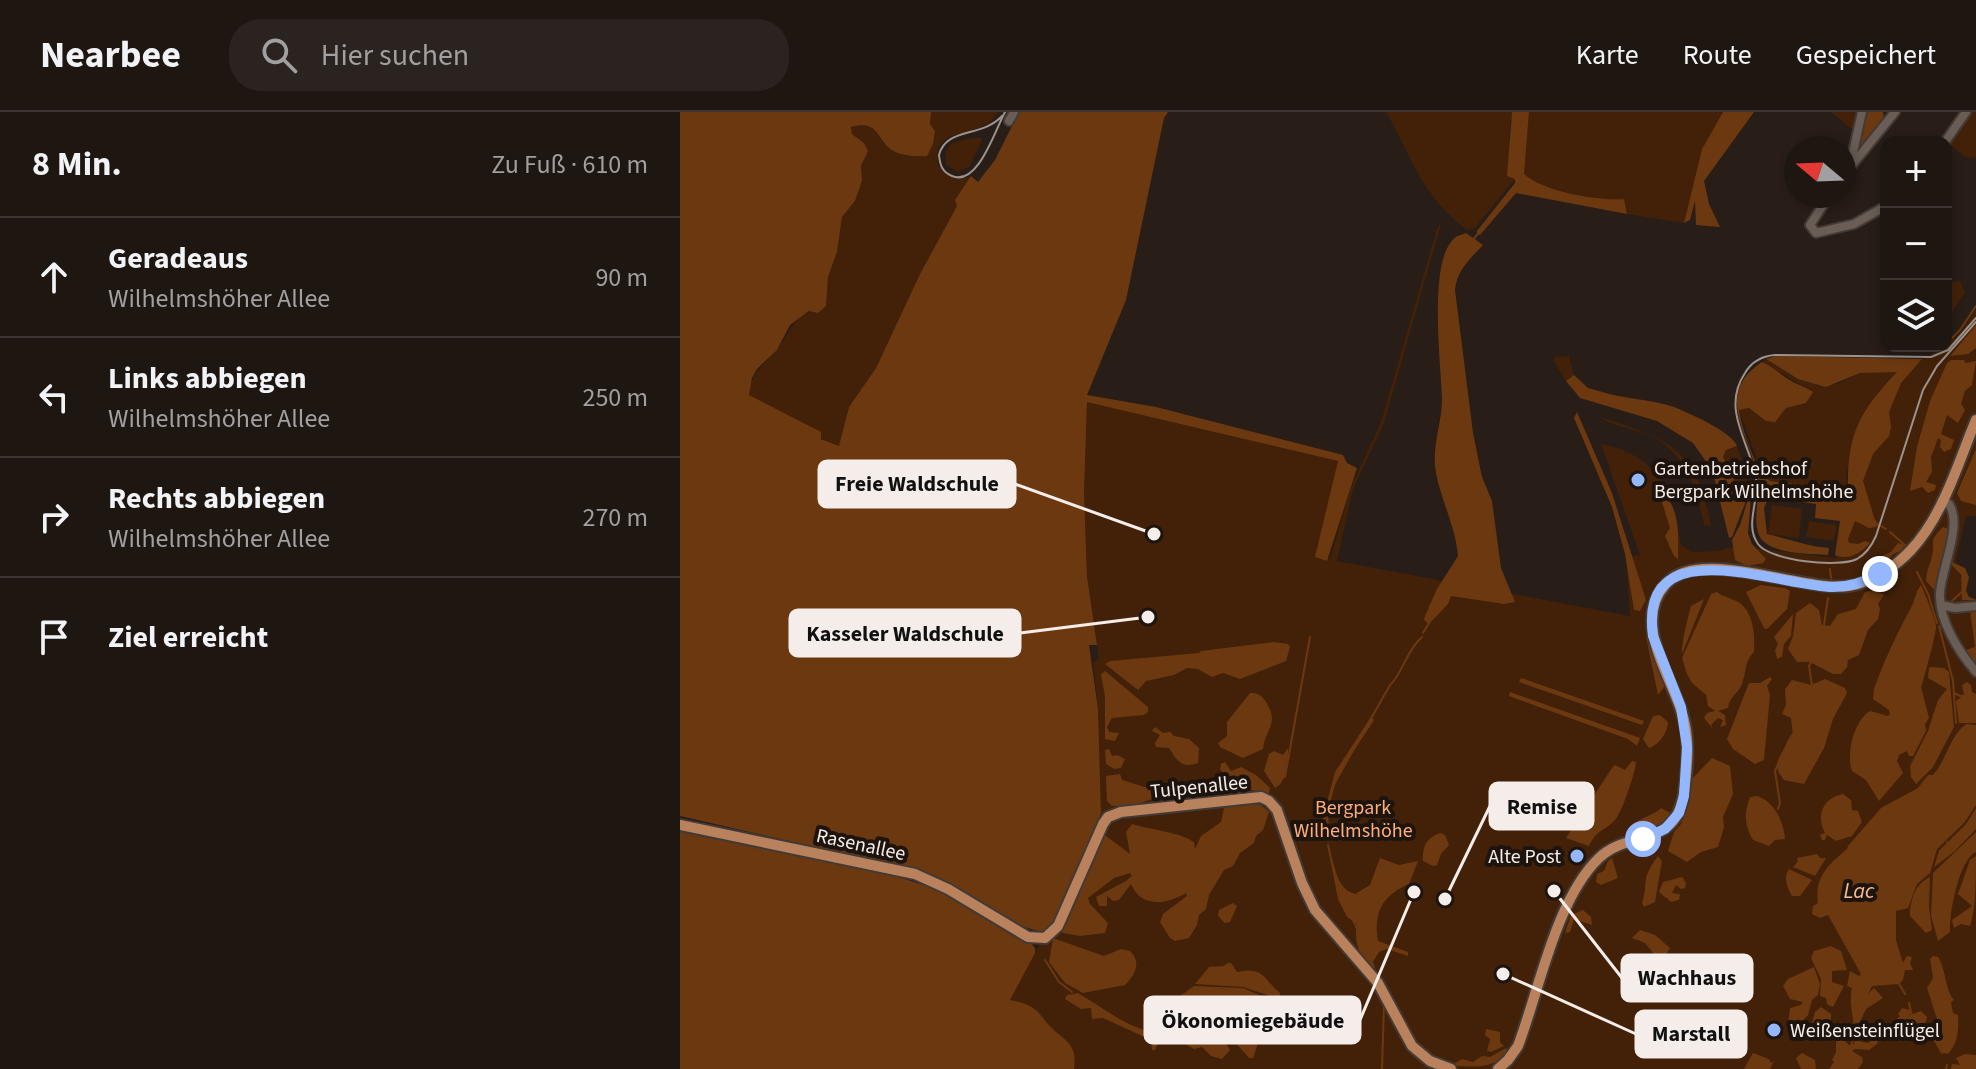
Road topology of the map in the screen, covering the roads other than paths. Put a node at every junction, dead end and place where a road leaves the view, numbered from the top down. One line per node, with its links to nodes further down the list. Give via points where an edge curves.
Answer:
1 (1014, 112): 5 (street)
2 (1862, 112): 6 (street)
3 (1895, 112): 8 (street)
4 (1966, 112): 7 (street)
5 (1009, 121)
6 (1856, 136)
7 (1949, 136)
8 (1856, 160)
9 (1820, 208): 10 (street, via 1810,225 1816,233 1844,228)
10 (1882, 208)
11 (1976, 420): 12 (main road)
12 (1942, 500): 13 (street, via 1954,519); 19 (main road, via 1911,549 1860,583 1819,586 1704,569 1681,573 1665,584 1656,599 1652,626 1686,729 1681,807 1665,829 1608,851 1589,870 1557,931 1518,1046)
13 (1941, 605): 14 (street); 15 (street, via 1947,627)
14 (1976, 606)
15 (1976, 672)
16 (680, 825): 17 (main road, Rasenallee, via 915,874)
17 (1021, 934): 18 (main road, Tulpenallee, via 1037,939 1053,933 1108,817 1261,797 1277,810 1305,891 1322,920 1378,983 1412,1046)
18 (1451, 1069)
19 (1498, 1069)

